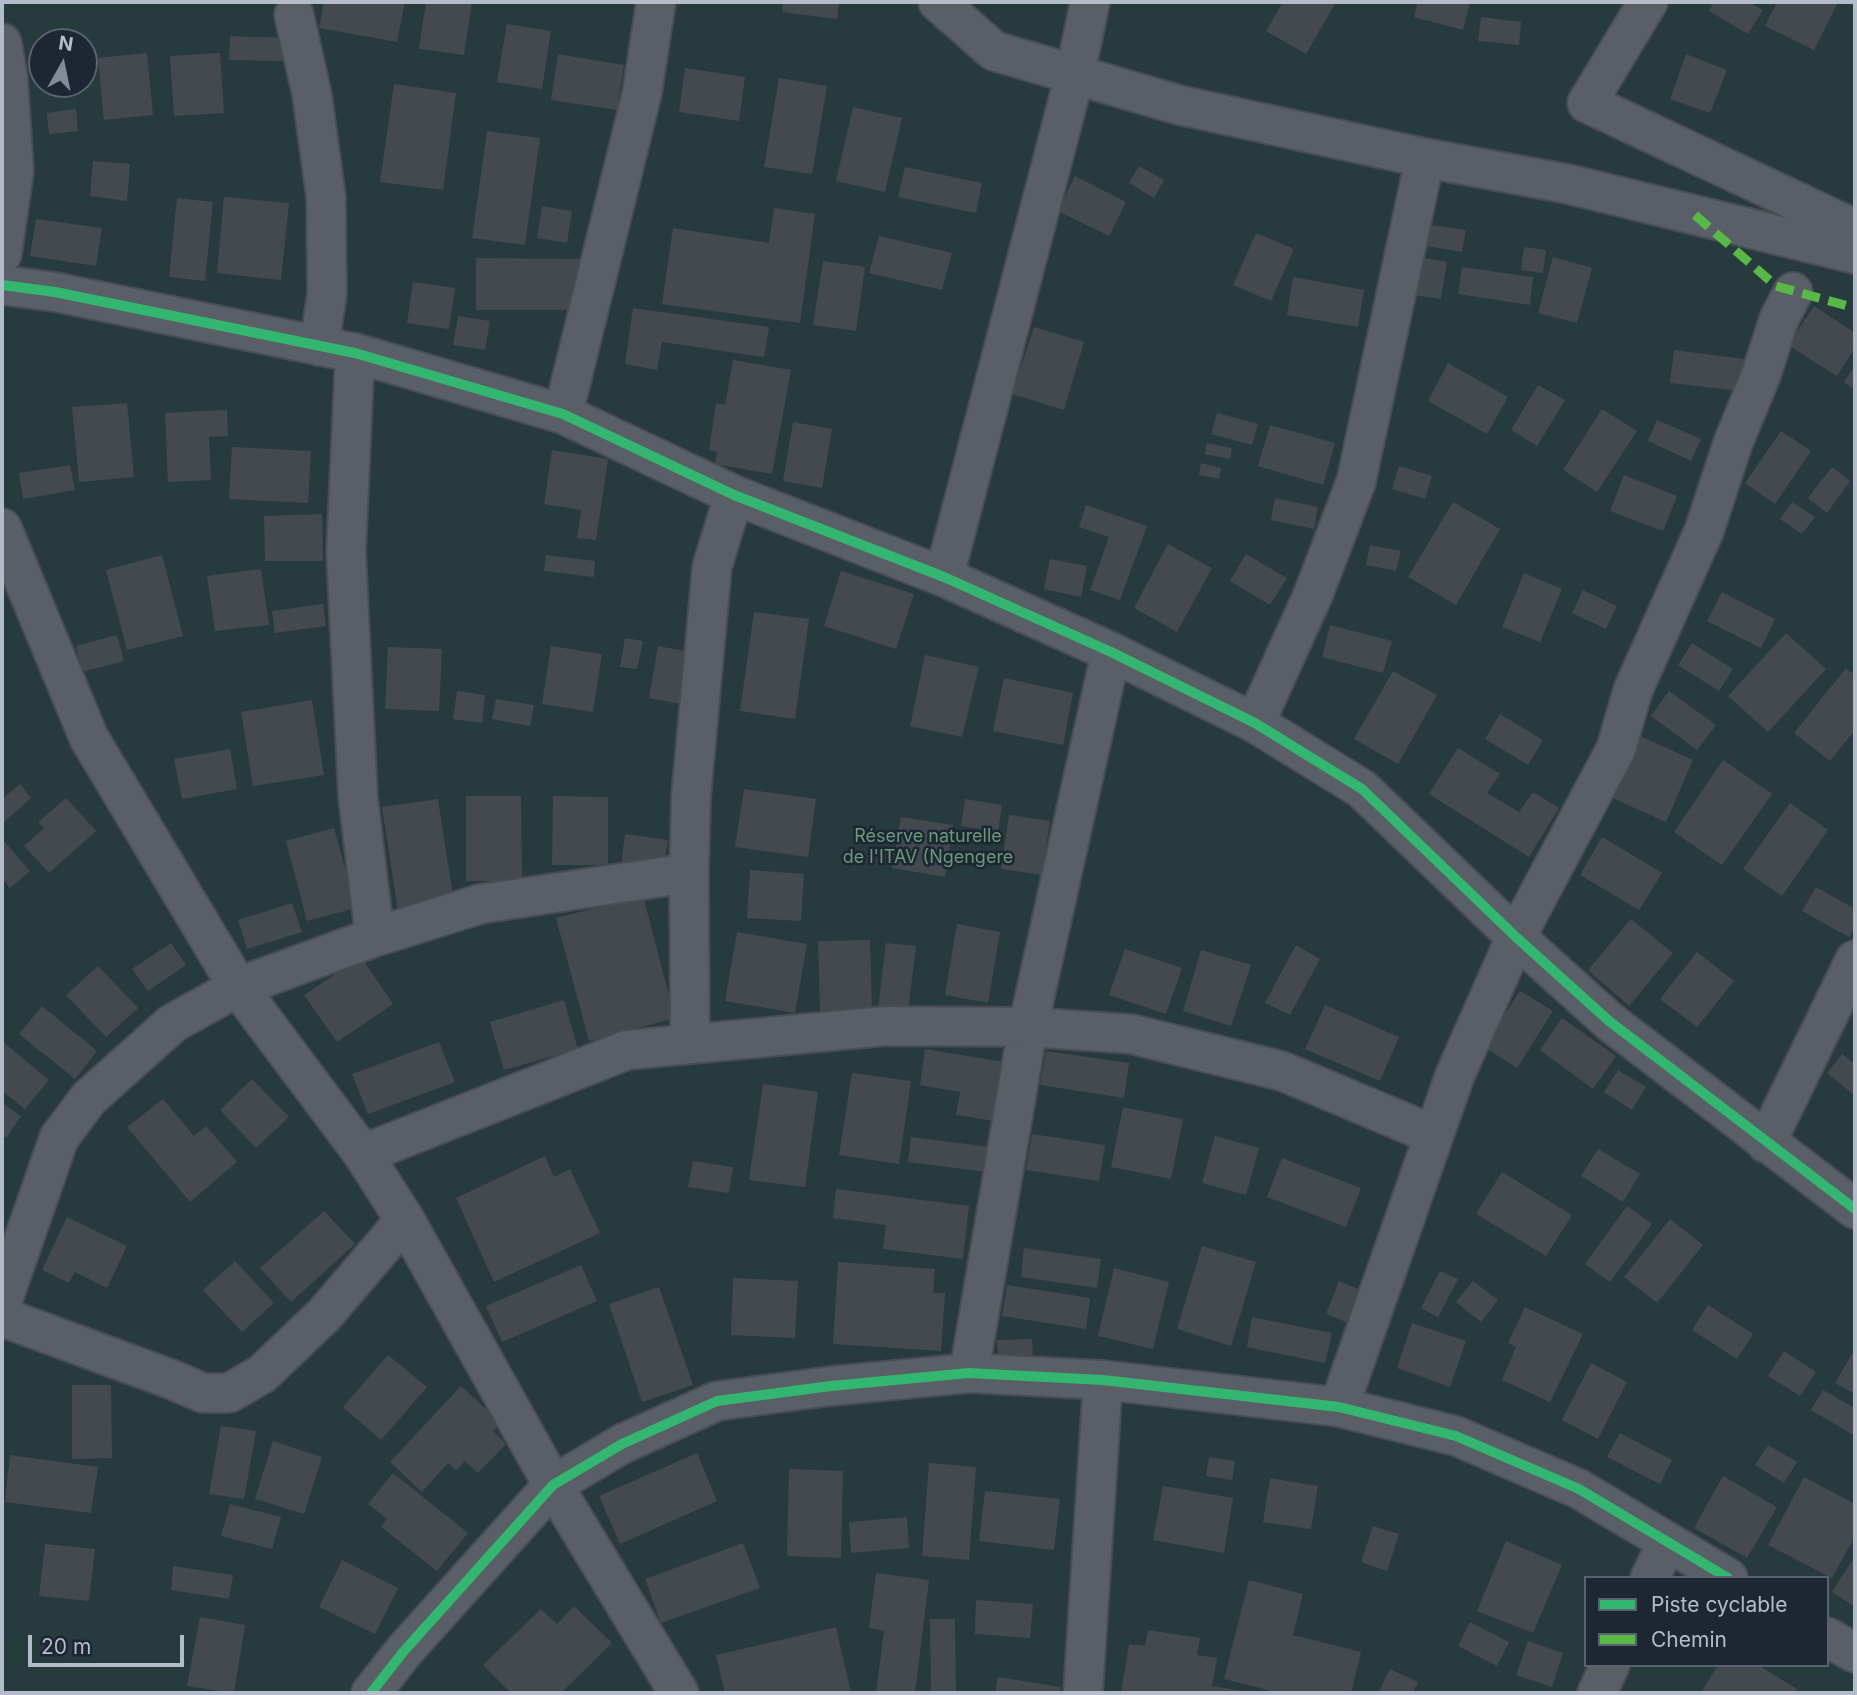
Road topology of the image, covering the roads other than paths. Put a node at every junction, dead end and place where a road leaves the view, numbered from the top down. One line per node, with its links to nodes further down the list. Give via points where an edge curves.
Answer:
1 (656, 2): 17 (street, via 642,93)
2 (938, 2): 7 (street, via 994,51)
3 (1090, 2): 7 (street)
4 (1648, 2): 9 (street, via 1587,103)
5 (294, 15): 16 (street, via 312,95 326,197 327,295)
6 (2, 43): 10 (street, via 14,171)
7 (1074, 74): 8 (street, via 1179,105); 20 (street)
8 (1425, 158): 11 (street, via 1568,184); 22 (street, via 1356,482 1313,595)
9 (1855, 229)
10 (2, 254)
11 (1855, 254)
12 (2, 285): 13 (street)
13 (55, 292): 15 (street); 16 (street)
14 (1793, 292): 25 (street, via 1733,443 1704,531 1633,690 1616,749)
15 (2, 311)
16 (337, 349): 17 (street); 24 (street, via 358,797)
17 (563, 414): 18 (street)
18 (734, 495): 20 (street); 23 (street, via 712,567 691,797)
19 (2, 528): 27 (street, via 89,738)
20 (944, 577): 21 (street)
21 (1111, 652): 22 (street); 28 (street)
22 (1255, 723): 25 (street, via 1362,789)
23 (689, 873): 24 (street, via 480,904); 29 (street)
24 (374, 937): 27 (street)
25 (1516, 937): 30 (street, via 1455,1075); 31 (street, via 1609,1021)
26 (1855, 960): 31 (street)
27 (238, 987): 32 (street); 35 (street, via 173,1023 89,1098 59,1138)
28 (1028, 1027): 29 (street, via 886,1026); 30 (street, via 1130,1034 1282,1071); 37 (street)
29 (690, 1043): 32 (street, via 627,1050)
30 (1434, 1135): 39 (street)
31 (1766, 1143): 33 (street)
32 (363, 1154): 34 (street)
33 (1855, 1209)
34 (405, 1220): 36 (street, via 324,1315 262,1374 229,1393 204,1393); 40 (street)
35 (2, 1302)
36 (2, 1317)
37 (969, 1373): 38 (street); 40 (street, via 717,1401 622,1444)
38 (1103, 1380): 39 (street); 49 (street)
39 (1339, 1406): 41 (street, via 1456,1436 1579,1489)
40 (553, 1485): 47 (street); 48 (street)
41 (1667, 1542): 42 (street); 43 (street)
42 (1651, 1576)
43 (1725, 1576)
44 (1829, 1638): 45 (street)
45 (1855, 1653)
46 (1609, 1667): 50 (street)
47 (370, 1693)
48 (679, 1693)
49 (1083, 1693)
50 (1597, 1693)

